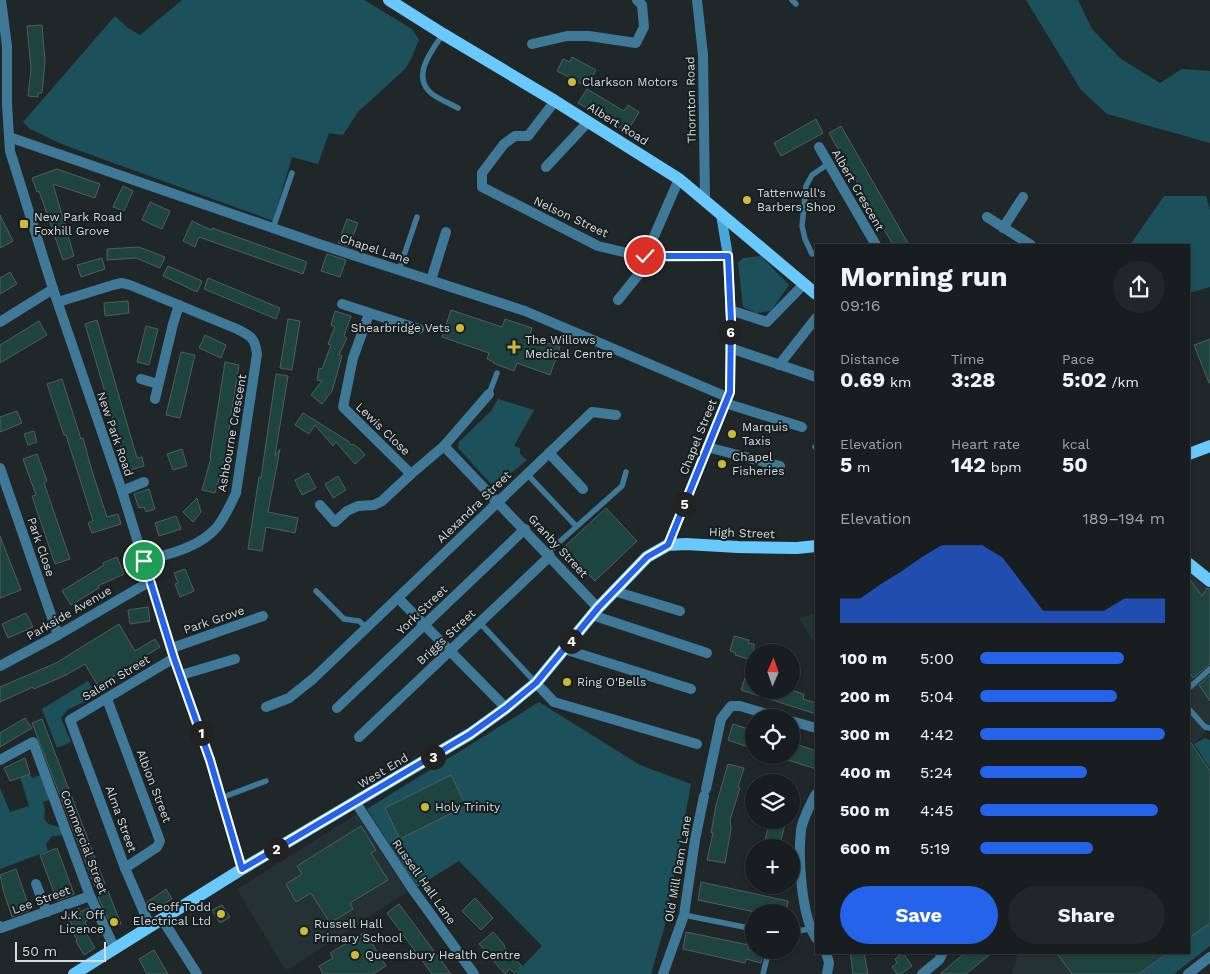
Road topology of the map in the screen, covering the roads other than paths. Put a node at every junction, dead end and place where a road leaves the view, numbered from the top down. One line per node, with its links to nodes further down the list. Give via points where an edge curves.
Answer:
1 (1, 0): 10 (street, New Park Road, via 7,46)
2 (637, 0): 6 (street, via 642,5 644,27 638,47 589,36 567,36)
3 (697, 0): 18 (street, Thornton Road, via 703,55)
4 (392, 1): 5 (main road, Albert Road)
5 (443, 34): 7 (main road, Albert Road); 8 (lane, via 429,56 422,80 430,92)
6 (532, 44)
7 (555, 100): 9 (main road, Albert Road); 28 (street, Nelson Street, via 528,136 515,136 504,144 482,173 482,187 598,246)
8 (458, 108)
9 (588, 122): 14 (street); 16 (main road, Albert Road)
10 (9, 137): 12 (street, New Park Road); 22 (street, Chapel Lane)
11 (819, 147): 13 (street, Albert Crescent)
12 (5, 150): 33 (street, New Park Road)
13 (828, 164): 25 (street, Albert Crescent); 27 (lane, via 812,175 806,186 802,226)
14 (546, 167)
15 (292, 173): 22 (lane)
16 (679, 179): 18 (main road, Albert Road); 28 (street)
17 (1023, 197): 23 (street)
18 (704, 200): 19 (main road, Albert Road)
19 (721, 215): 29 (street, Chapel Street); 32 (main road, Albert Road)
20 (417, 217): 30 (lane)
21 (987, 217): 23 (street)
22 (273, 228): 30 (street, Chapel Lane)
23 (1003, 228): 26 (street)
24 (446, 232): 31 (street)
25 (875, 244)
26 (1029, 244)
27 (812, 254)
28 (645, 256): 29 (street, Nelson Street); 35 (street, via 639,274)
29 (728, 256): 39 (street, Chapel Street)
30 (399, 270): 31 (street, Chapel Lane)
31 (431, 280): 52 (street, Chapel Lane, via 525,311)
32 (804, 284): 34 (main road, Albert Road); 39 (street, via 767,322)
33 (53, 289): 36 (street, New Park Road); 42 (street)
34 (815, 293)
35 (618, 300)
36 (58, 302): 38 (street, Ashbourne Crescent, via 122,283); 67 (street, New Park Road)
37 (342, 304): 40 (street)
38 (180, 305): 49 (street); 75 (street, Ashbourne Crescent, via 248,335 256,342 258,354 236,493 229,508 217,527 202,540 184,550)
39 (730, 310): 44 (street, Chapel Street)
40 (369, 314): 43 (street); 63 (street, Lewis Close, via 353,358 343,407)
41 (815, 319): 45 (street)
42 (0, 322)
43 (419, 329)
44 (730, 348): 45 (street); 52 (street, Chapel Street, via 730,392)
45 (779, 365): 47 (street)
46 (497, 373): 50 (lane)
47 (815, 377)
48 (141, 379): 49 (street)
49 (158, 384): 51 (street)
50 (489, 394): 55 (street)
51 (155, 398)
52 (726, 400): 54 (street, Chapel Lane); 57 (street, Chapel Street)
53 (616, 416): 58 (street, Alexandra Street, via 592,412)
54 (802, 427)
55 (444, 446): 63 (street); 68 (street, Granby Street)
56 (1210, 446): 59 (main road)
57 (707, 447): 60 (street); 72 (street, Chapel Street)
58 (549, 453): 64 (street, Alexandra Street); 66 (street)
59 (1190, 454)
60 (780, 466)
61 (0, 468): 88 (street, Park Close)
62 (626, 472): 70 (lane, via 622,486)
63 (411, 474): 69 (street, via 382,501 358,506 335,522)
64 (527, 474): 68 (street, Alexandra Street); 70 (lane)
65 (144, 482): 67 (street)
66 (583, 489)
67 (122, 491): 75 (street, New Park Road)
68 (499, 501): 71 (street, Granby Street); 81 (street, Alexandra Street)
69 (320, 505)
70 (576, 526): 74 (lane)
71 (525, 529): 74 (street, Granby Street); 86 (street, York Street)
72 (668, 545): 73 (main road, High Street); 80 (main road, West End, via 647,557)
73 (815, 546)
74 (549, 554): 83 (street, Granby Street); 85 (street, Briggs Street)
75 (144, 561): 78 (street, New Park Road)
76 (1190, 565): 77 (main road)
77 (1210, 581)
78 (149, 582): 88 (street, Parkside Avenue); 91 (street, New Park Road)
79 (316, 591): 87 (lane, via 344,619 359,621)
80 (614, 592): 82 (street); 83 (main road, West End)
81 (398, 598): 86 (street); 87 (street, Alexandra Street)
82 (680, 611)
83 (595, 612): 89 (main road, West End); 92 (street)
84 (263, 616): 91 (street, Park Grove)
85 (480, 623): 90 (street, Briggs Street); 97 (lane)
86 (424, 625): 90 (street); 102 (street, York Street)
87 (368, 628): 101 (street, Alexandra Street, via 289,698)
88 (58, 634): 94 (street, Parkside Avenue)
89 (564, 649): 97 (main road, West End); 99 (street)
90 (450, 651): 103 (street); 110 (street, Briggs Street)
91 (173, 653): 96 (street, New Park Road); 100 (street, Salem Street)
92 (707, 653)
93 (235, 659): 96 (street)
94 (0, 666)
95 (1210, 669): 98 (lane)
96 (181, 675): 115 (street, New Park Road)
97 (536, 683): 103 (main road, West End); 111 (street, via 554,702)
98 (1190, 687)
99 (690, 689)
100 (107, 699): 106 (street, Salem Street); 117 (street, Albion Street, via 160,841 157,848)
101 (266, 707)
102 (338, 708)
103 (506, 708): 116 (main road, West End, via 470,734)
104 (750, 709): 122 (street, Old Mill Dam Lane, via 731,706 721,719 695,840)
105 (1190, 710): 109 (lane, via 1205,727)
106 (70, 720): 117 (street, Alma Street)
107 (800, 724): 108 (street)
108 (815, 728)
109 (1210, 728)
110 (359, 737)
111 (697, 744)
112 (0, 760): 120 (street, Commercial Street, via 33,742)
113 (266, 781): 115 (lane)
114 (815, 796): 127 (street, via 801,829 800,867)
115 (221, 798): 118 (street, New Park Road)
116 (356, 803): 118 (main road, West End); 137 (street, Russell Hall Lane, via 410,887)
117 (125, 868): 124 (street, Alma Street)
118 (242, 869): 123 (main road, West End)
119 (36, 884): 121 (street)
120 (90, 896): 121 (street, Lee Street); 130 (street, Commercial Street)
121 (47, 912): 125 (street, Lee Street)
122 (684, 915): 126 (lane); 138 (street, Old Mill Dam Lane)
123 (162, 919): 124 (main road, West End); 136 (street)
124 (150, 926): 130 (main road, West End)
125 (0, 927)
126 (745, 927)
127 (810, 928): 128 (lane); 129 (street)
128 (800, 930)
129 (815, 936)
130 (115, 949): 135 (main road, West End)
131 (827, 954): 140 (street)
132 (942, 954): 141 (street)
133 (1210, 957): 142 (street)
134 (767, 959): 139 (lane)
135 (74, 974)
136 (197, 974)
137 (474, 974)
138 (663, 974)
139 (763, 974)
140 (827, 974)
141 (922, 974)
142 (1188, 974)

